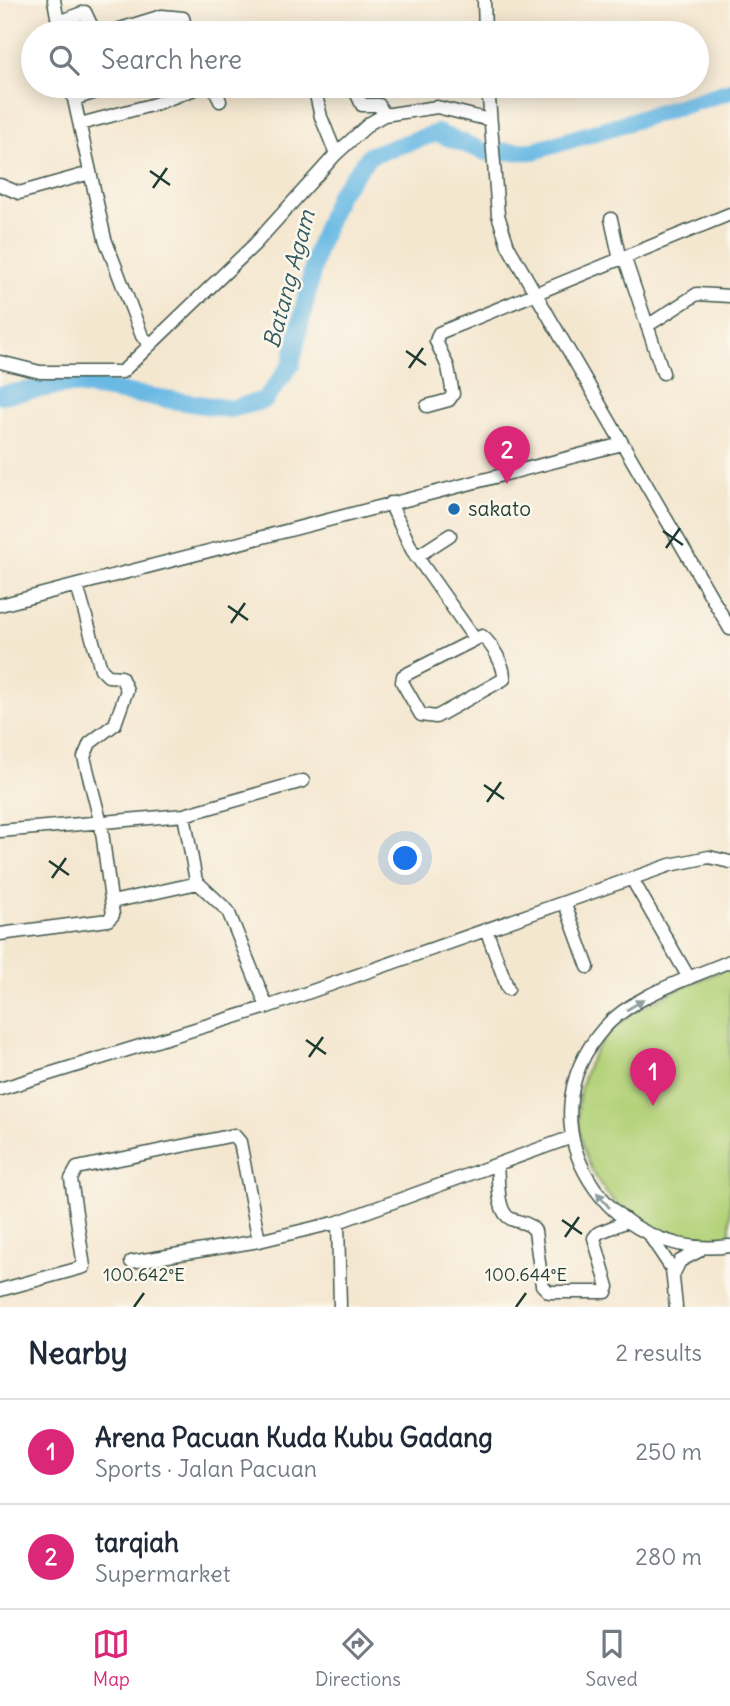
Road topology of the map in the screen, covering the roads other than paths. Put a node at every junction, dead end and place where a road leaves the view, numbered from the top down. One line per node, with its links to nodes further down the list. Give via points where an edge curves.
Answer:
1 (54, 0): 3 (street)
2 (484, 0): 8 (street)
3 (58, 21)
4 (70, 21): 5 (street, via 85,12)
5 (89, 21)
6 (148, 21): 7 (street, via 168,15)
7 (184, 21)
8 (485, 21)
9 (80, 98): 15 (street)
10 (171, 98): 19 (street)
11 (219, 98): 16 (street)
12 (318, 98): 20 (street)
13 (359, 98): 17 (street, via 362,105 377,104)
14 (489, 98): 18 (street)
15 (74, 100): 19 (street)
16 (220, 101)
17 (382, 112): 18 (street, via 437,107); 20 (street)
18 (490, 123): 26 (street, via 498,215 508,246)
19 (80, 124): 21 (street)
20 (334, 151): 29 (street, via 255,244)
21 (90, 173): 22 (street, via 19,193); 29 (street, via 108,249)
22 (0, 185)
23 (730, 214): 25 (street)
24 (611, 219): 25 (street)
25 (623, 260): 26 (street); 28 (street)
26 (535, 293): 32 (street, via 437,335 453,394 449,400); 33 (street)
27 (730, 296): 28 (street, via 696,294)
28 (647, 326): 31 (street)
29 (146, 341): 30 (street, via 121,372 110,374 40,372)
30 (0, 362)
31 (663, 373)
32 (427, 406)
33 (622, 444): 34 (street); 39 (street)
34 (390, 503): 36 (street); 37 (street)
35 (450, 535): 36 (street)
36 (416, 556): 40 (street)
37 (77, 586): 38 (street); 43 (street, via 101,669 108,676 121,677 127,690 115,724 85,749 83,757)
38 (0, 605)
39 (730, 629)
40 (474, 638): 40 (street, via 482,636 490,643 504,678 436,717 421,715 403,676)
41 (303, 781): 42 (street)
42 (184, 815): 43 (street); 47 (street)
43 (101, 824): 44 (street); 48 (street)
44 (0, 831)
45 (730, 862): 46 (street, via 691,859)
46 (632, 879): 49 (street); 54 (street)
47 (198, 883): 48 (street); 56 (street, via 228,911)
48 (112, 902): 51 (street, via 113,915 108,920)
49 (565, 904): 50 (street); 53 (street)
50 (486, 932): 55 (street); 56 (street)
51 (0, 934)
52 (730, 961): 54 (street)
53 (588, 967)
54 (690, 978): 58 (street, one-way to 54, via 573,1091 598,1037 629,1008)
55 (508, 989)
56 (267, 1007): 57 (street)
57 (0, 1089)
58 (572, 1137): 59 (street); 61 (street, one-way to 58, via 595,1190)
59 (497, 1166): 60 (street); 61 (street, via 502,1212 536,1231 545,1290 606,1292 594,1238)
60 (338, 1222): 63 (street); 69 (street)
61 (625, 1222): 62 (street)
62 (646, 1235): 65 (street); 67 (street, via 665,1254)
63 (259, 1241): 66 (street); 68 (street, via 240,1142 228,1135 78,1168 71,1179 84,1267)
64 (730, 1246): 65 (street)
65 (706, 1250): 67 (street, via 684,1257)
66 (131, 1262)
67 (673, 1275): 70 (street)
68 (0, 1290)
69 (340, 1307)
70 (676, 1307)

